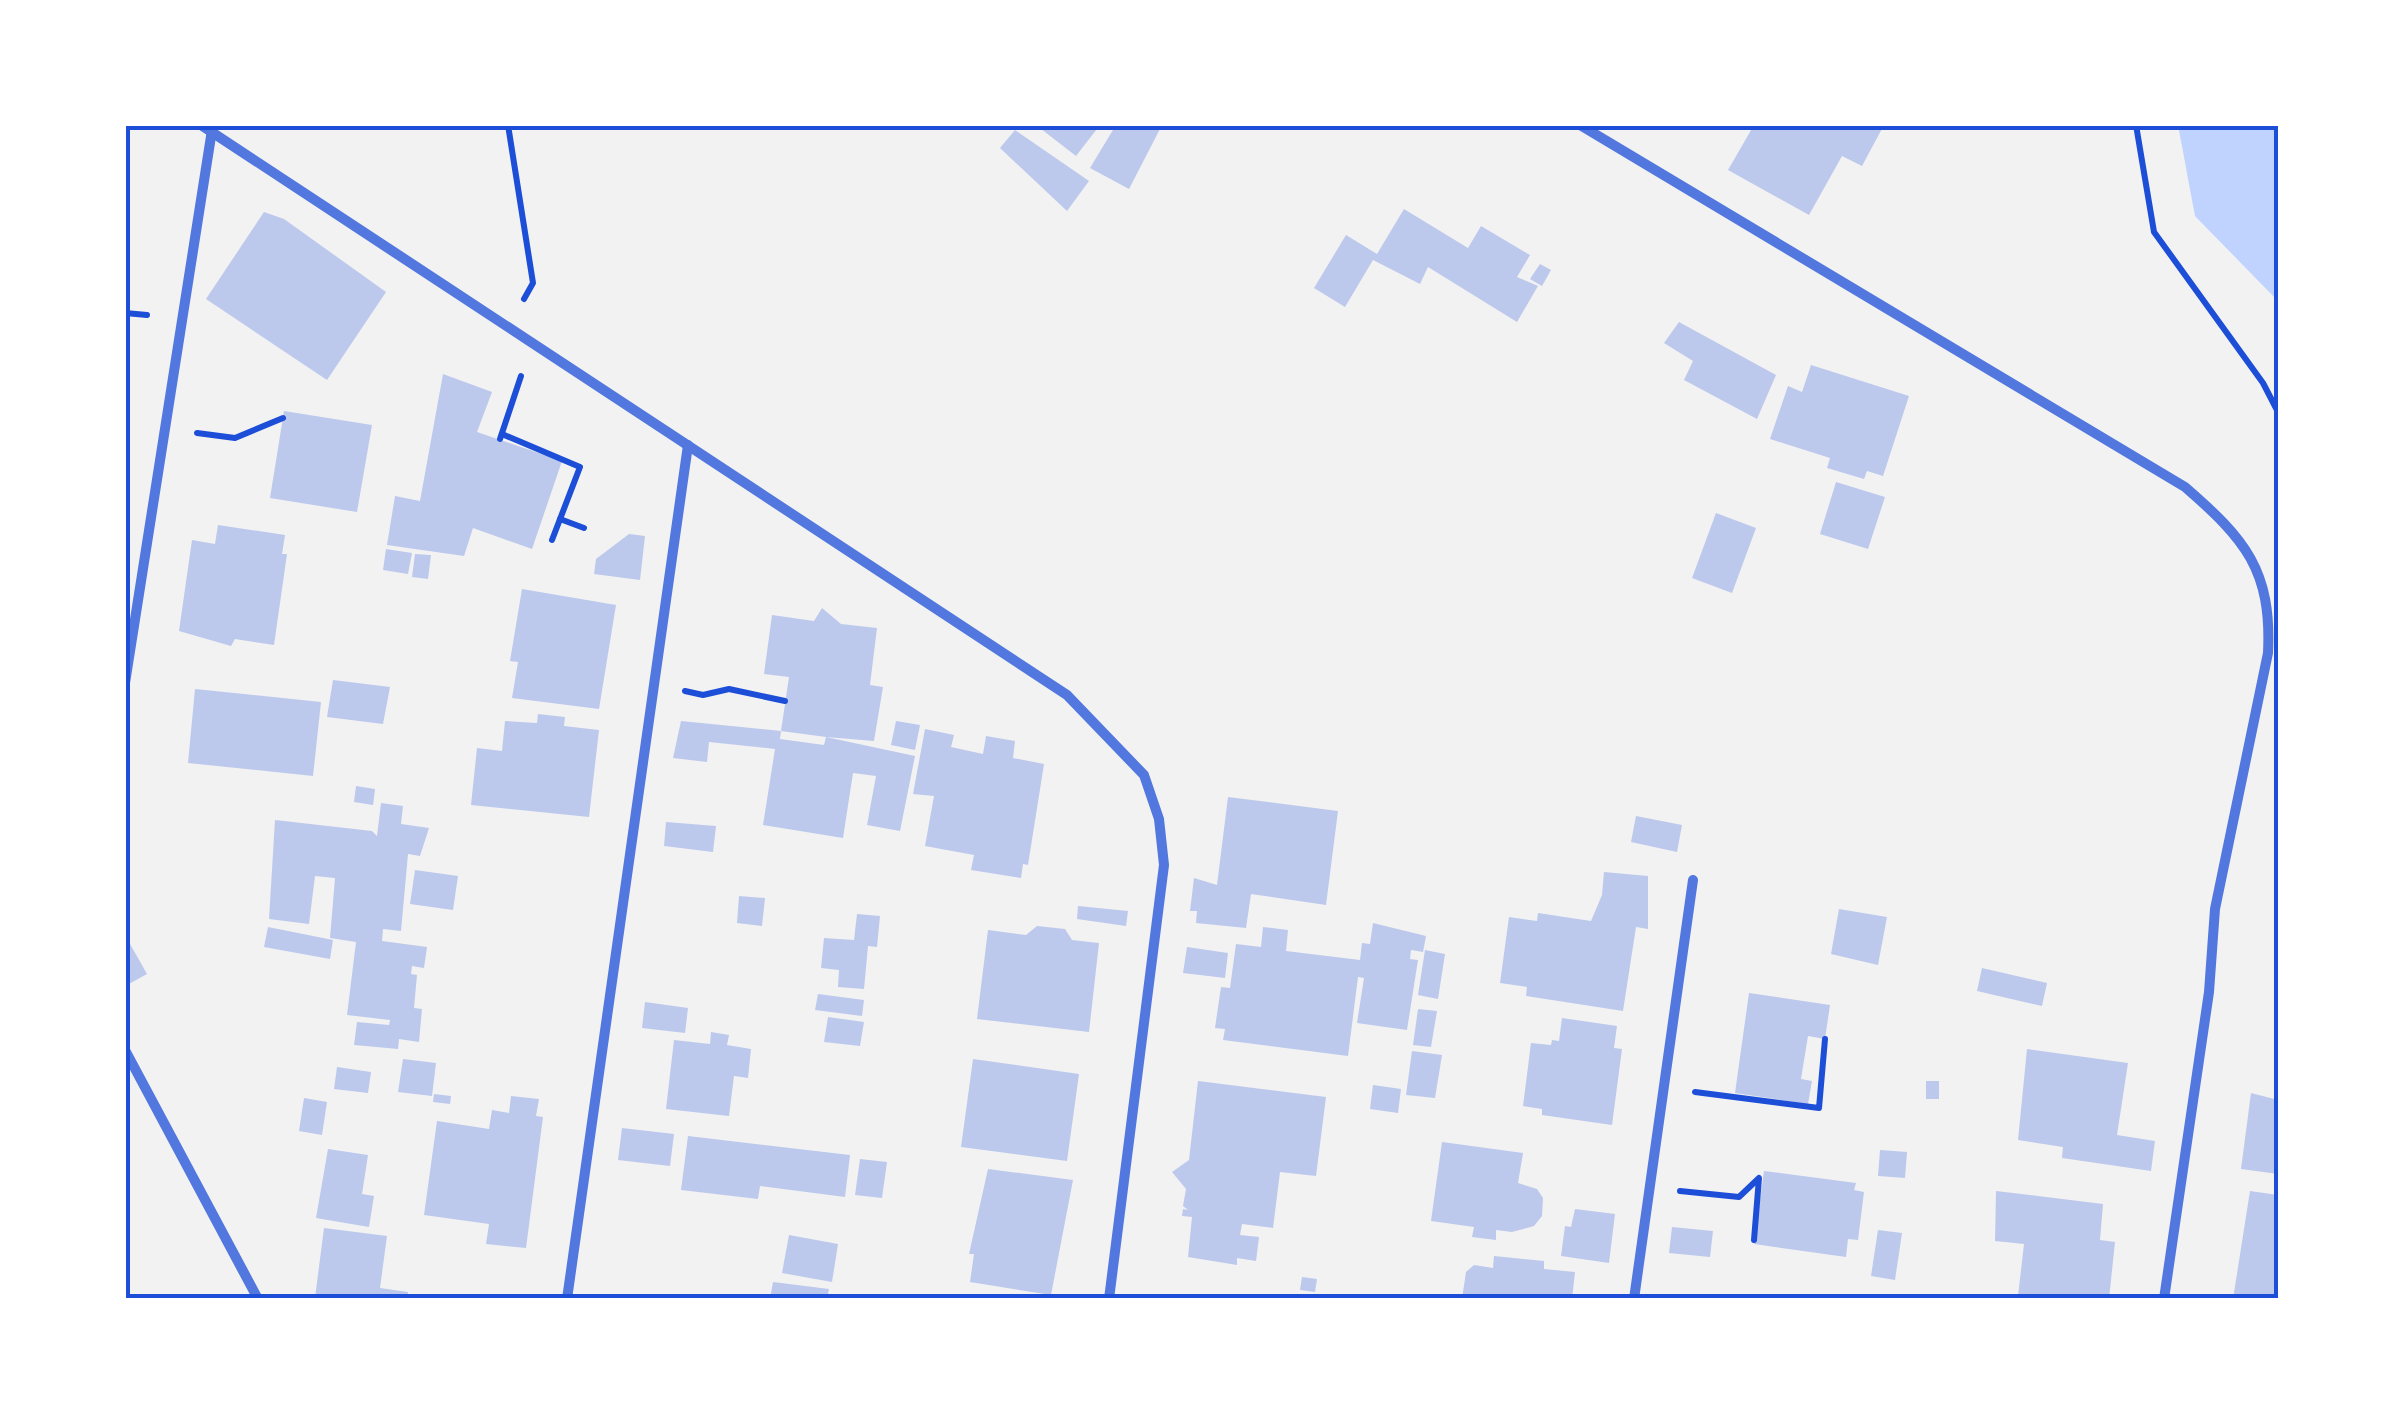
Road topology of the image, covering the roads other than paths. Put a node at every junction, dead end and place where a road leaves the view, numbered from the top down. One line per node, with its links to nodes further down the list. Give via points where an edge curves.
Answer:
1 (1580, 125): 11 (street, via 2172,478 2226,522 2258,566 2270,613 2268,653 2215,908)
2 (207, 128): 3 (street); 4 (street)
3 (688, 445): 8 (street); 9 (street, via 1066,695 1144,776 1164,865)
4 (125, 684)
5 (1693, 880): 10 (street)
6 (125, 1050): 7 (street)
7 (258, 1299)
8 (567, 1299)
9 (1109, 1299)
10 (1634, 1299)
11 (2164, 1299)

